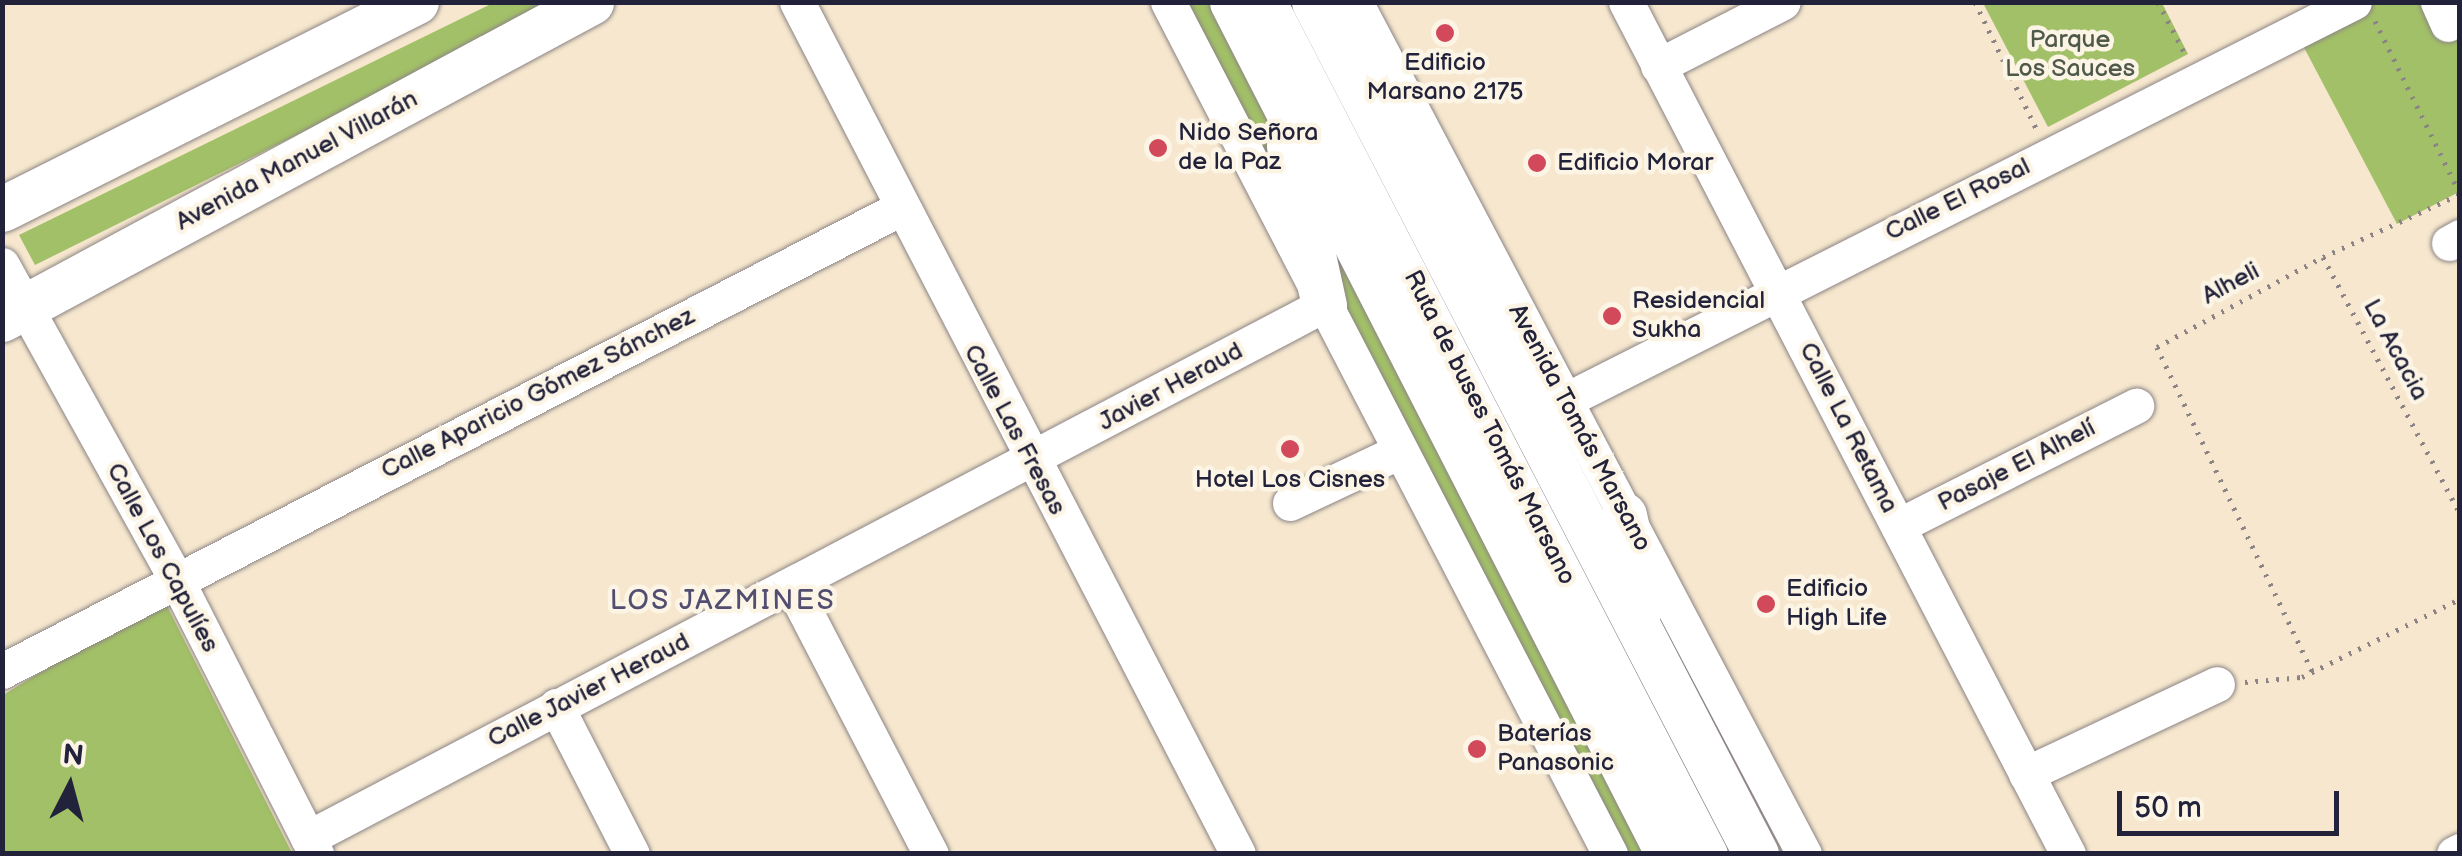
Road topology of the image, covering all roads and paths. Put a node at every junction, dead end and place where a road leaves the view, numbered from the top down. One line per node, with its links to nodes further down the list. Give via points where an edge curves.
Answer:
1 (416, 2): 20 (main road)
2 (591, 2): 26 (main road, Avenida Manuel Villarán)
3 (797, 2): 21 (street, Calle Las Fresas)
4 (1168, 2): 25 (street)
5 (1232, 2): 17 (main road)
6 (1269, 2): 51 (street, Ruta de buses Tomás Marsano)
7 (1314, 2): 27 (main road, Avenida Tomás Marsano)
8 (1355, 2): 27 (street, Avenida Tomás Marsano)
9 (1626, 2): 15 (street, Calle La Retama)
10 (1783, 2): 15 (street)
11 (1974, 2): 18 (path)
12 (2158, 2): 16 (path)
13 (2354, 2): 16 (street, Calle El Rosal)
14 (2366, 2): 19 (path)
15 (1658, 66): 24 (street, Calle La Retama)
16 (2197, 79): 18 (street, Calle El Rosal)
17 (1274, 81): 25 (main road); 50 (main road)
18 (2051, 154): 24 (street, Calle El Rosal)
19 (2460, 194): 22 (path, Alheli)
20 (2, 209)
21 (899, 209): 31 (street, Calle Las Fresas); 36 (street, Calle Aparicio Gómez Sánchez)
22 (2323, 257): 34 (path, La Acacia); 41 (path, Alheli, via 2157,347)
23 (2, 266): 26 (street, Calle Los Capulíes)
24 (1776, 290): 28 (street, Calle El Rosal); 35 (street, Calle La Retama)
25 (1317, 308): 30 (street); 31 (street, Javier Heraud)
26 (14, 314): 36 (street, Calle Los Capulíes)
27 (1520, 358): 28 (street, Avenida Tomás Marsano); 39 (main road, Avenida Tomás Marsano)
28 (1564, 401): 33 (street, Avenida Tomás Marsano)
29 (2136, 406): 35 (street, Pasaje El Alhelí)
30 (1400, 452): 32 (street); 49 (street)
31 (1031, 463): 37 (street, Calle Javier Heraud); 48 (street, Calle Las Fresas)
32 (1290, 503)
33 (1624, 514): 39 (main road); 53 (street, Avenida Tomás Marsano)
34 (2460, 514)
35 (1898, 526): 44 (street, Calle La Retama)
36 (176, 579): 40 (street, Calle Aparicio Gómez Sánchez); 45 (street, Calle Los Capulíes)
37 (793, 588): 43 (street, Calle Javier Heraud); 47 (street)
38 (2460, 599): 41 (path)
39 (1655, 658): 52 (main road, Avenida Tomás Marsano)
40 (2, 671)
41 (2312, 672): 42 (path)
42 (2217, 684): 44 (street)
43 (556, 706): 45 (street, Calle Javier Heraud); 46 (street)
44 (2026, 774): 54 (street, Calle La Retama)
45 (312, 846)
46 (632, 854)
47 (930, 854)
48 (1238, 854)
49 (1610, 854)
50 (1668, 854)
51 (1710, 854)
52 (1756, 854)
53 (1804, 854)
54 (2068, 854)

